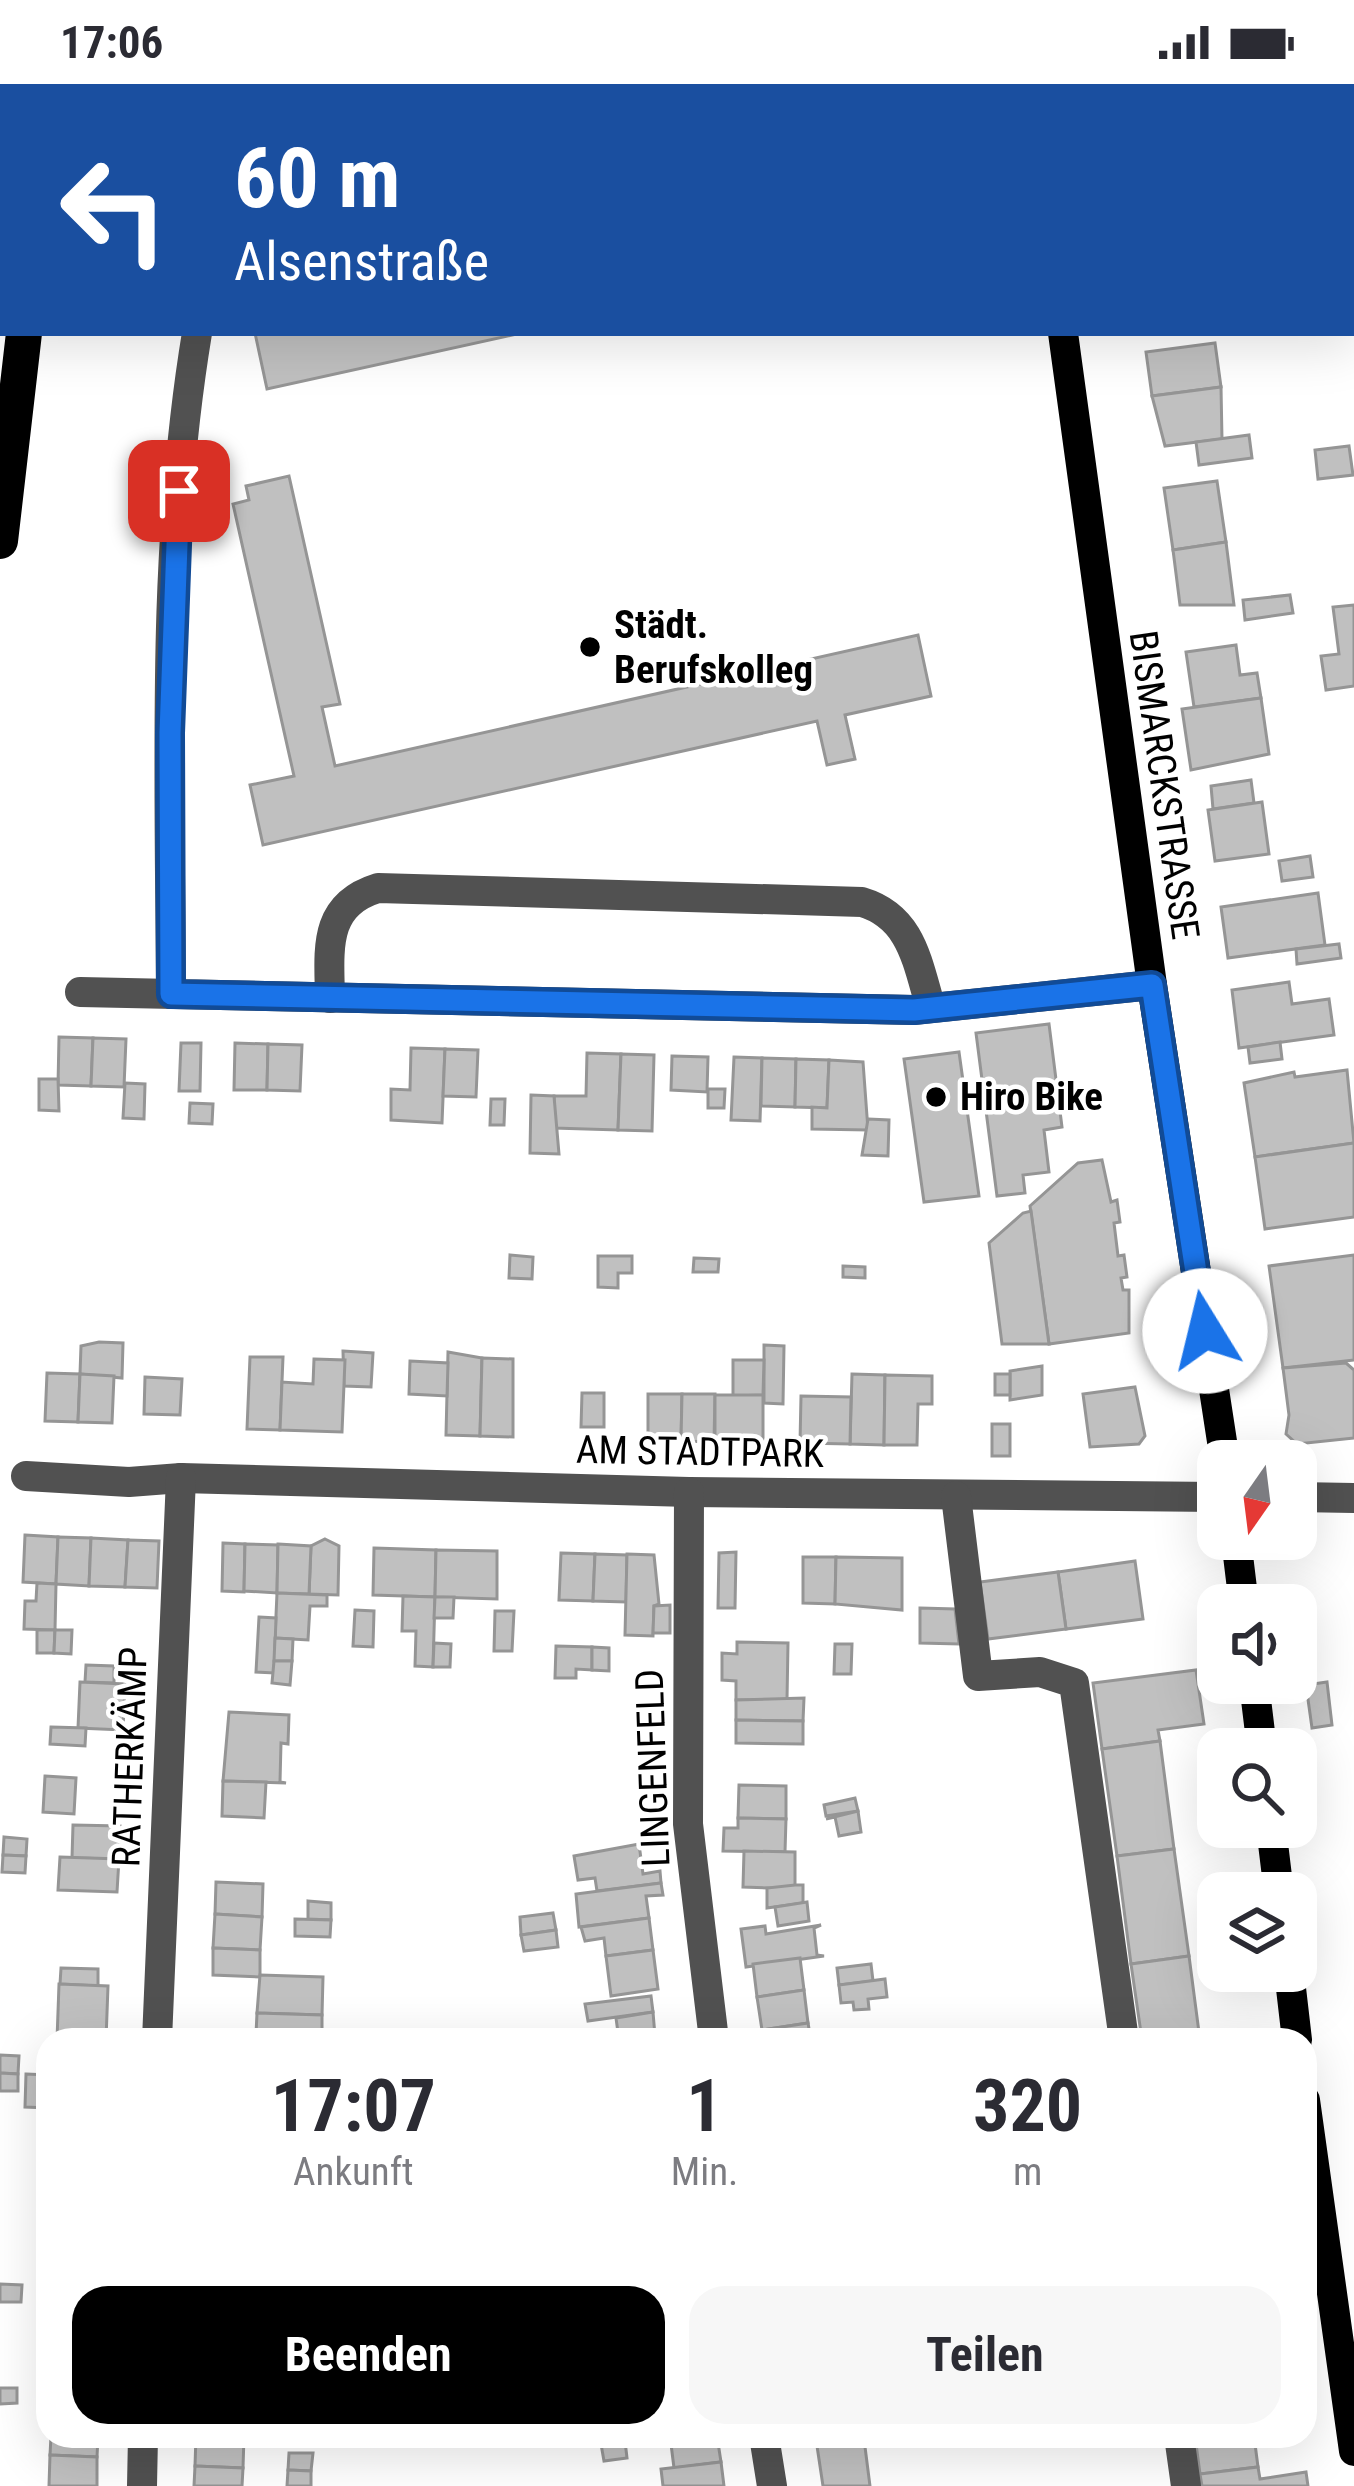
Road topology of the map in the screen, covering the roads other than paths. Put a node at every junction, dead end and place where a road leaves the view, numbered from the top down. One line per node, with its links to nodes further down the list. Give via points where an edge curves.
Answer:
1 (24, 336): 4 (highway)
2 (197, 336): 7 (street, via 179,491)
3 (1063, 336): 5 (main road, BISMARCKSTRASSE)
4 (0, 541)
5 (1152, 985): 9 (street); 10 (main road, BISMARCKSTRASSE)
6 (80, 992): 7 (street)
7 (171, 994): 8 (street)
8 (330, 998): 9 (street); 9 (street, via 335,915 355,895 379,888 862,902 886,909 908,933)
9 (931, 1008)
10 (1222, 1440)
11 (26, 1476): 12 (street, AM STADTPARK)
12 (181, 1478): 13 (street, AM STADTPARK); 19 (street, RATHERKÄMP)
13 (689, 1492): 14 (street, AM STADTPARK); 20 (street, LINGENFELD, via 688,1824)
14 (956, 1496): 15 (street, AM STADTPARK); 21 (street, via 978,1676 1040,1672 1074,1683)
15 (1197, 1497)
16 (1317, 1497): 17 (street)
17 (1354, 1498)
18 (1291, 1992): 22 (main road)
19 (158, 2028)
20 (713, 2028)
21 (1122, 2028)
22 (1295, 2028)
23 (1317, 2161): 24 (main road)
24 (1344, 2297): 28 (main road)
25 (143, 2448): 29 (street)
26 (766, 2448): 30 (street)
27 (1181, 2448): 31 (street)
28 (1354, 2451)
29 (142, 2486)
30 (772, 2486)
31 (1186, 2486)

